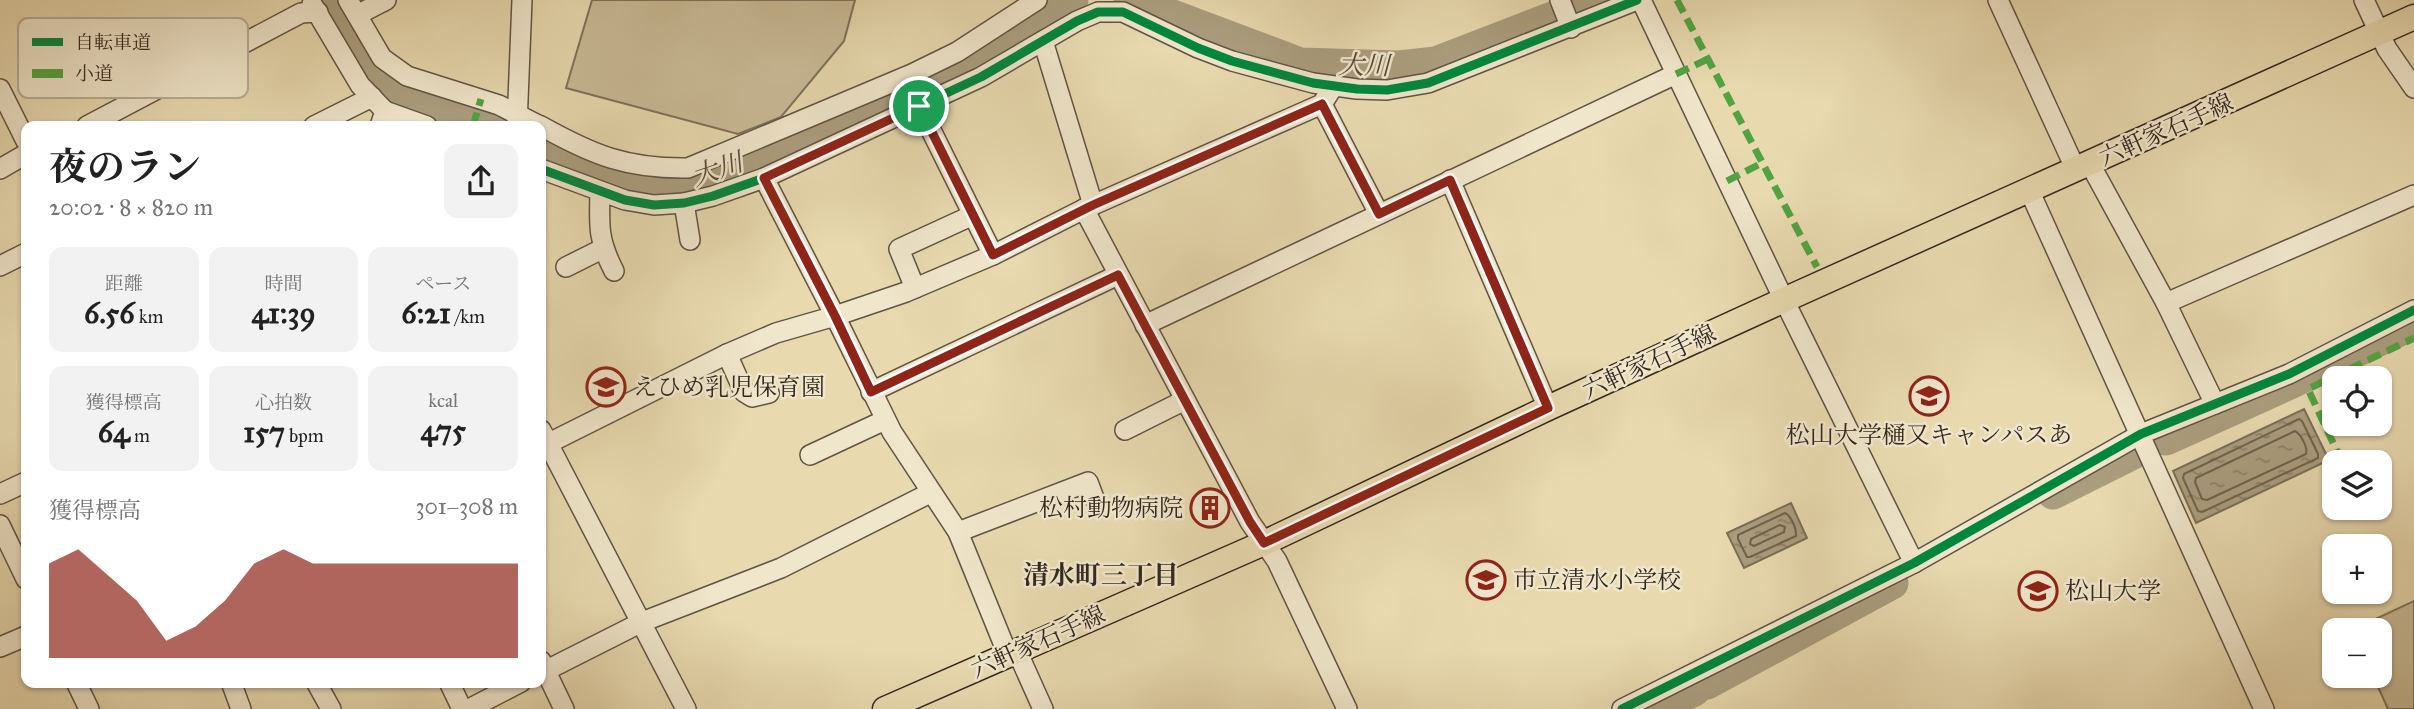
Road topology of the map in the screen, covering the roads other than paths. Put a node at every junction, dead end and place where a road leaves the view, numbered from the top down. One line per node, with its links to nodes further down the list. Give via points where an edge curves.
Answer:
1 (386, 0): 10 (street)
2 (522, 0): 24 (street)
3 (1037, 0): 28 (street, via 912,74 688,168 614,161)
4 (1639, 0): 12 (street); 16 (street)
5 (1998, 0): 31 (street)
6 (2364, 0): 13 (street)
7 (1560, 1): 12 (street)
8 (314, 6): 14 (street); 23 (street)
9 (1125, 6): 15 (street, via 1097,12); 17 (street, via 1198,48)
10 (352, 7): 24 (street, via 382,58 407,76 481,99)
11 (2414, 17): 13 (main road, 六軒家石手線)
12 (1570, 25): 17 (street, via 1428,83 1387,90)
13 (2379, 33): 18 (street); 31 (main road, 六軒家石手線)
14 (248, 41)
15 (1043, 41): 22 (street, via 981,78); 40 (street)
16 (1676, 74): 35 (street); 52 (street)
17 (1333, 87): 21 (street)
18 (2414, 88)
19 (0, 89): 29 (street)
20 (140, 98): 25 (street)
21 (1322, 104): 40 (street); 41 (street)
22 (919, 106): 34 (street); 42 (street)
23 (379, 111): 26 (street); 27 (street)
24 (517, 120)
25 (96, 121)
26 (336, 121)
27 (411, 121)
28 (546, 129)
29 (21, 131)
30 (21, 157): 32 (street)
31 (2083, 167): 36 (main road, 六軒家石手線); 53 (street)
32 (0, 169)
33 (546, 177): 37 (street)
34 (764, 178): 39 (street); 55 (street)
35 (1450, 180): 41 (street); 62 (street)
36 (2029, 190): 52 (main road, 六軒家石手線); 66 (street)
37 (600, 192): 39 (street, via 654,205); 44 (street)
38 (2414, 195): 53 (street)
39 (684, 204): 43 (street)
40 (1088, 207): 45 (street); 50 (street)
41 (1379, 214): 56 (street)
42 (973, 215): 45 (street); 51 (street, via 899,249)
43 (690, 240)
44 (602, 249): 48 (street); 49 (street)
45 (993, 255): 51 (street)
46 (21, 256): 47 (street)
47 (0, 266)
48 (566, 267)
49 (614, 271)
50 (1118, 275): 56 (street); 58 (street)
51 (915, 288): 55 (street)
52 (1784, 300): 62 (main road, 六軒家石手線); 76 (street)
53 (2166, 303): 61 (street)
54 (2414, 310): 61 (street, via 2289,374)
55 (835, 316): 57 (street, via 776,333); 58 (street)
56 (1145, 325): 60 (street)
57 (727, 354): 59 (street, via 744,392 752,397); 65 (street)
58 (871, 392): 63 (street)
59 (769, 393)
60 (1185, 400): 64 (street); 75 (street)
61 (2215, 404): 66 (street)
62 (1548, 408): 75 (main road, 六軒家石手線)
63 (885, 419): 68 (street); 70 (street)
64 (1125, 430)
65 (546, 439)
66 (2144, 441): 76 (street); 100 (street)
67 (546, 446): 78 (street)
68 (810, 455)
69 (21, 484): 71 (street)
70 (930, 493): 74 (street); 78 (street, via 781,568)
71 (0, 494)
72 (1094, 498): 74 (street, via 1088,482)
73 (0, 525): 77 (street)
74 (958, 532): 81 (street)
75 (1264, 543): 81 (main road, 六軒家石手線); 98 (street)
76 (1914, 563): 99 (street)
77 (21, 569)
78 (642, 622): 82 (street); 95 (street)
79 (21, 638): 80 (street)
80 (0, 647)
81 (1012, 653): 96 (main road, 六軒家石手線); 97 (street)
82 (546, 666)
83 (546, 675): 94 (street)
84 (79, 688): 90 (street)
85 (233, 688): 91 (street)
86 (318, 688): 89 (street)
87 (452, 688): 92 (street)
88 (510, 688): 93 (street)
89 (324, 707)
90 (89, 709)
91 (241, 709)
92 (462, 709)
93 (469, 709)
94 (564, 709)
95 (686, 709)
96 (885, 709)
97 (1043, 709)
98 (1348, 709)
99 (1622, 709)
100 (2264, 709)

